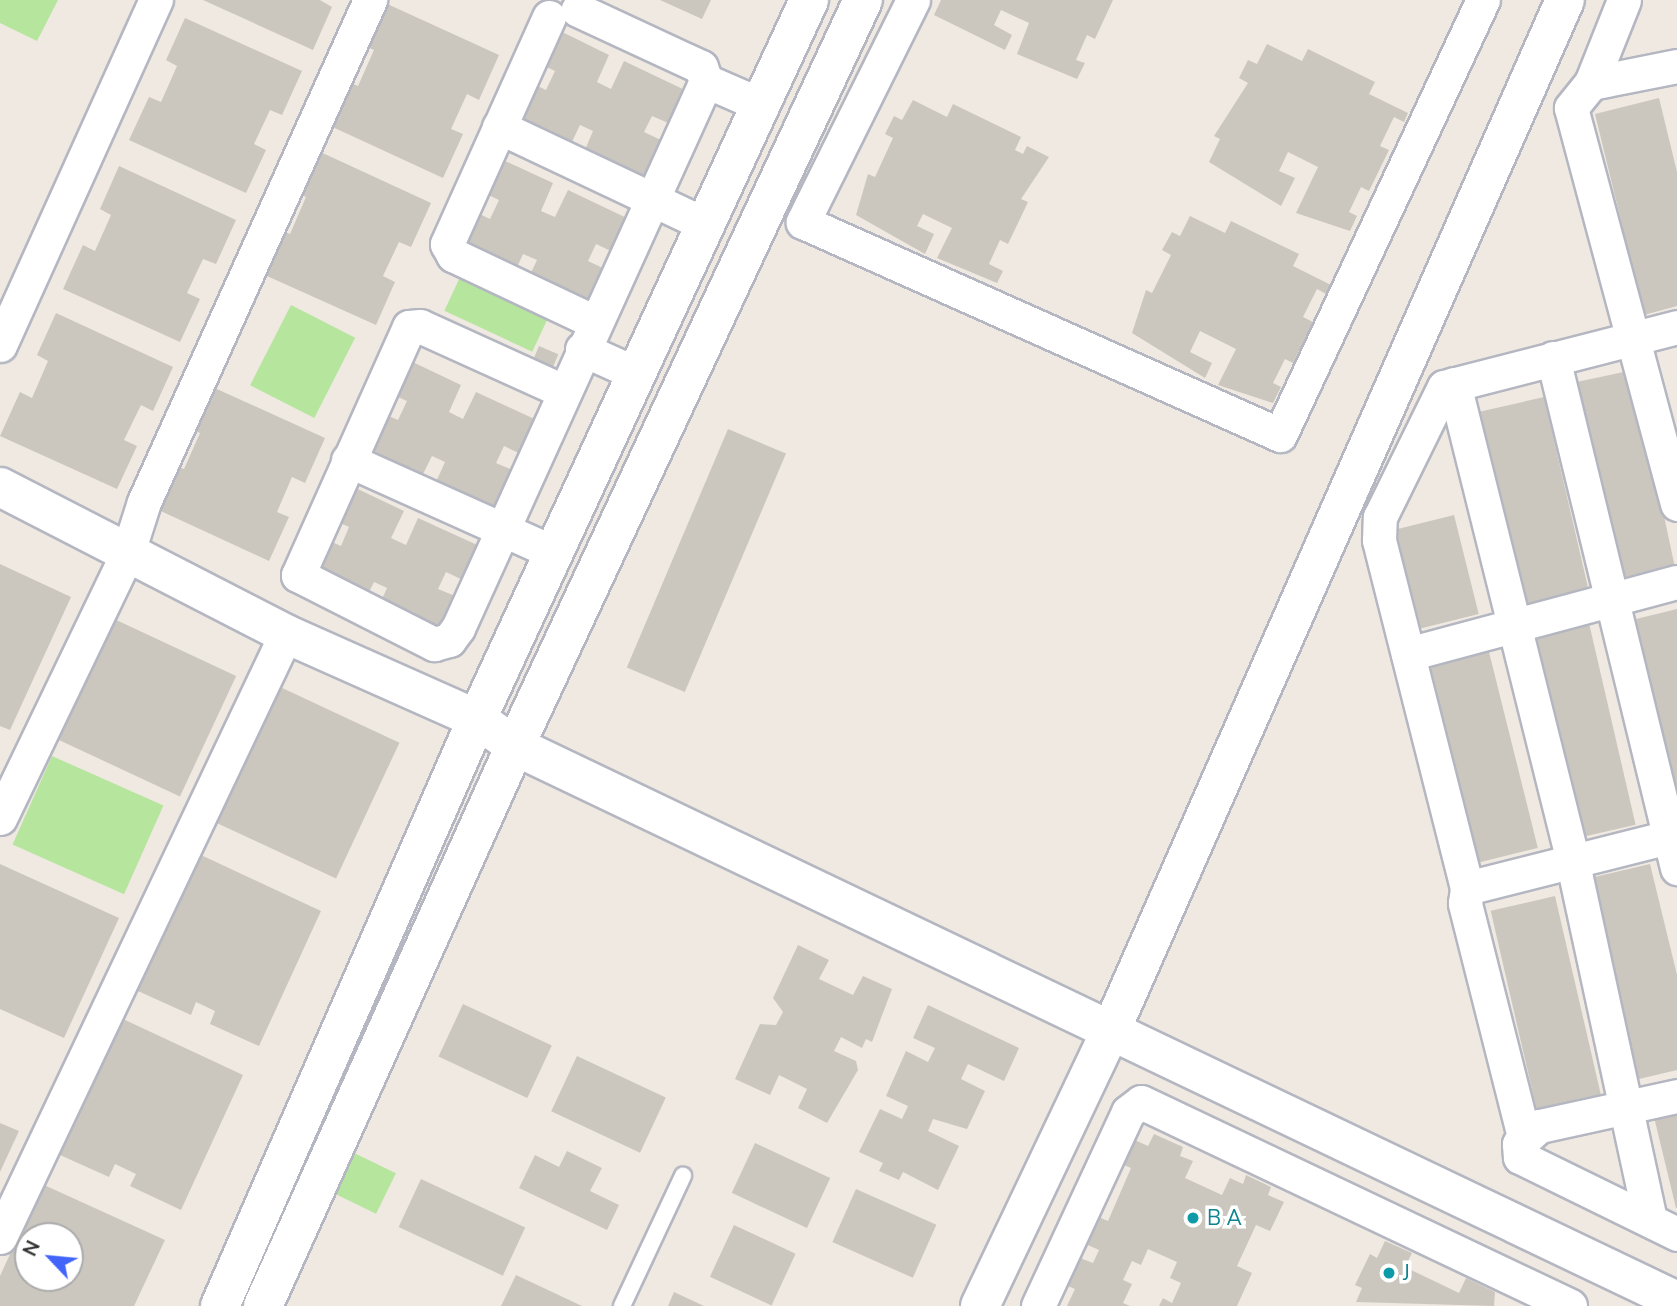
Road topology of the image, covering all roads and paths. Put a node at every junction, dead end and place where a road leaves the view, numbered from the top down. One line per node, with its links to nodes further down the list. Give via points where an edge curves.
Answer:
1 (156, 0): 21 (street)
2 (370, 0): 30 (street, via 144,502)
3 (809, 0): 12 (street)
4 (863, 0): 17 (street)
5 (913, 0): 6 (street, via 803,222 1280,435)
6 (1483, 0)
7 (1565, 0): 43 (street)
8 (1624, 0): 11 (street)
9 (1677, 66): 11 (street)
10 (706, 81): 12 (street); 13 (street, via 701,67 563,13); 14 (street)
11 (1591, 83): 20 (street, via 1576,96 1573,119)
12 (759, 104): 15 (street)
13 (499, 127): 14 (street); 19 (street, via 449,250)
14 (651, 201): 15 (street); 19 (street)
15 (702, 223): 16 (street)
16 (684, 263): 17 (street); 23 (street)
17 (730, 287): 38 (street)
18 (1677, 327): 20 (street)
19 (588, 335): 23 (street); 25 (street)
20 (1629, 339): 22 (street); 28 (street)
21 (0, 345)
22 (1553, 358): 24 (street); 33 (street)
23 (635, 373): 31 (street)
24 (1454, 384): 34 (street); 36 (street, via 1433,399 1378,527)
25 (563, 391): 26 (street, via 414,325 405,332); 29 (street)
26 (348, 460): 29 (street); 29 (street, via 298,575 434,644 449,640 457,628)
27 (0, 487): 30 (street)
28 (1677, 504)
29 (502, 529): 31 (street)
30 (128, 552): 35 (street); 39 (street)
31 (553, 552): 37 (street)
32 (1677, 582): 33 (street)
33 (1614, 599): 34 (street); 40 (street)
34 (1515, 625): 36 (street); 41 (street)
35 (286, 634): 37 (street); 49 (street)
36 (1408, 654): 42 (street)
37 (477, 719): 38 (street); 51 (street)
38 (515, 746): 43 (street); 52 (street)
39 (0, 818)
40 (1674, 846): 41 (street)
41 (1572, 859): 42 (street); 45 (street)
42 (1467, 888): 46 (street, via 1465,903)
43 (1112, 1028): 50 (street); 54 (street)
44 (1677, 1096): 45 (street)
45 (1630, 1106): 46 (street); 48 (street)
46 (1523, 1133): 48 (street, via 1520,1157)
47 (683, 1176): 53 (lane)
48 (1664, 1227)
49 (0, 1237)
50 (1677, 1301)
51 (220, 1306)
52 (263, 1306)
53 (622, 1306)
54 (980, 1306)
55 (1038, 1306): 56 (street, via 1128,1112 1141,1102)
56 (1570, 1306)

